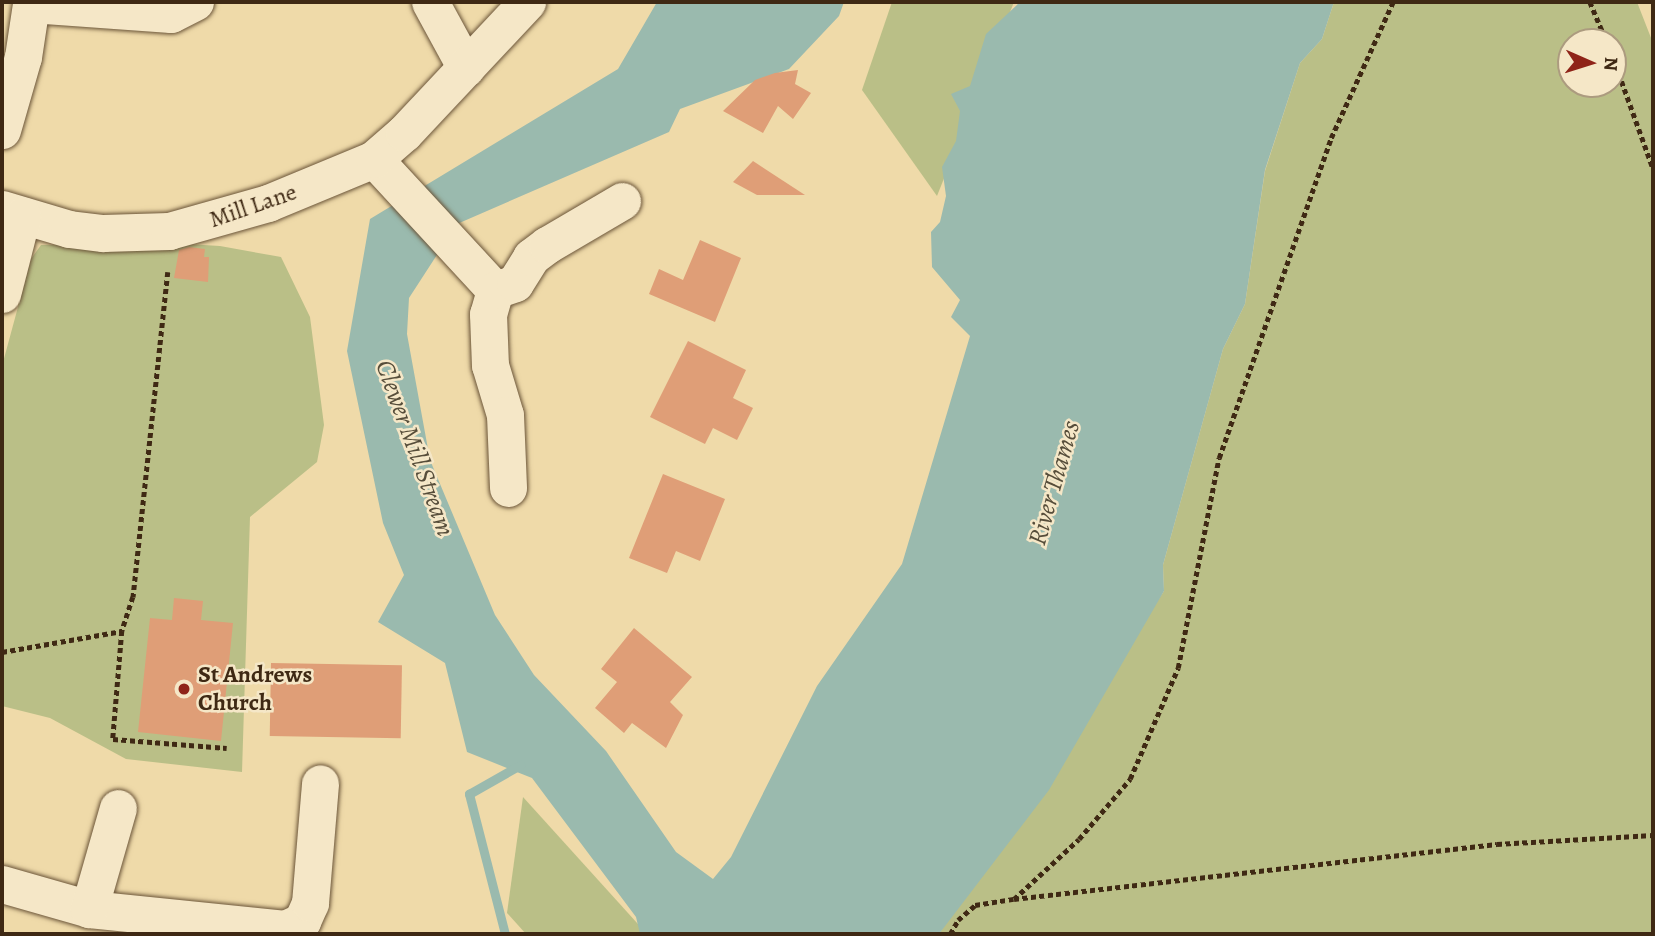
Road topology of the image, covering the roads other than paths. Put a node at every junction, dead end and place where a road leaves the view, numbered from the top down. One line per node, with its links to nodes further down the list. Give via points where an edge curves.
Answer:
1 (195, 2): 4 (street, via 171,14)
2 (430, 2): 5 (street)
3 (527, 2): 5 (street, Mill Lane)
4 (26, 3): 6 (street, via 23,57)
5 (466, 68): 7 (street, Mill Lane, via 404,134)
6 (2, 130)
7 (384, 171): 9 (street, Mill Lane, via 169,231 69,229); 10 (street, via 452,247)
8 (622, 201): 10 (street, via 547,245)
9 (12, 212): 11 (street)
10 (508, 281): 12 (street, via 488,314 490,365 505,415)
11 (2, 294)
12 (508, 488)
13 (320, 783): 16 (street, via 310,903 302,921 285,929)
14 (118, 808): 16 (street)
15 (2, 884): 16 (street)
16 (89, 909)

